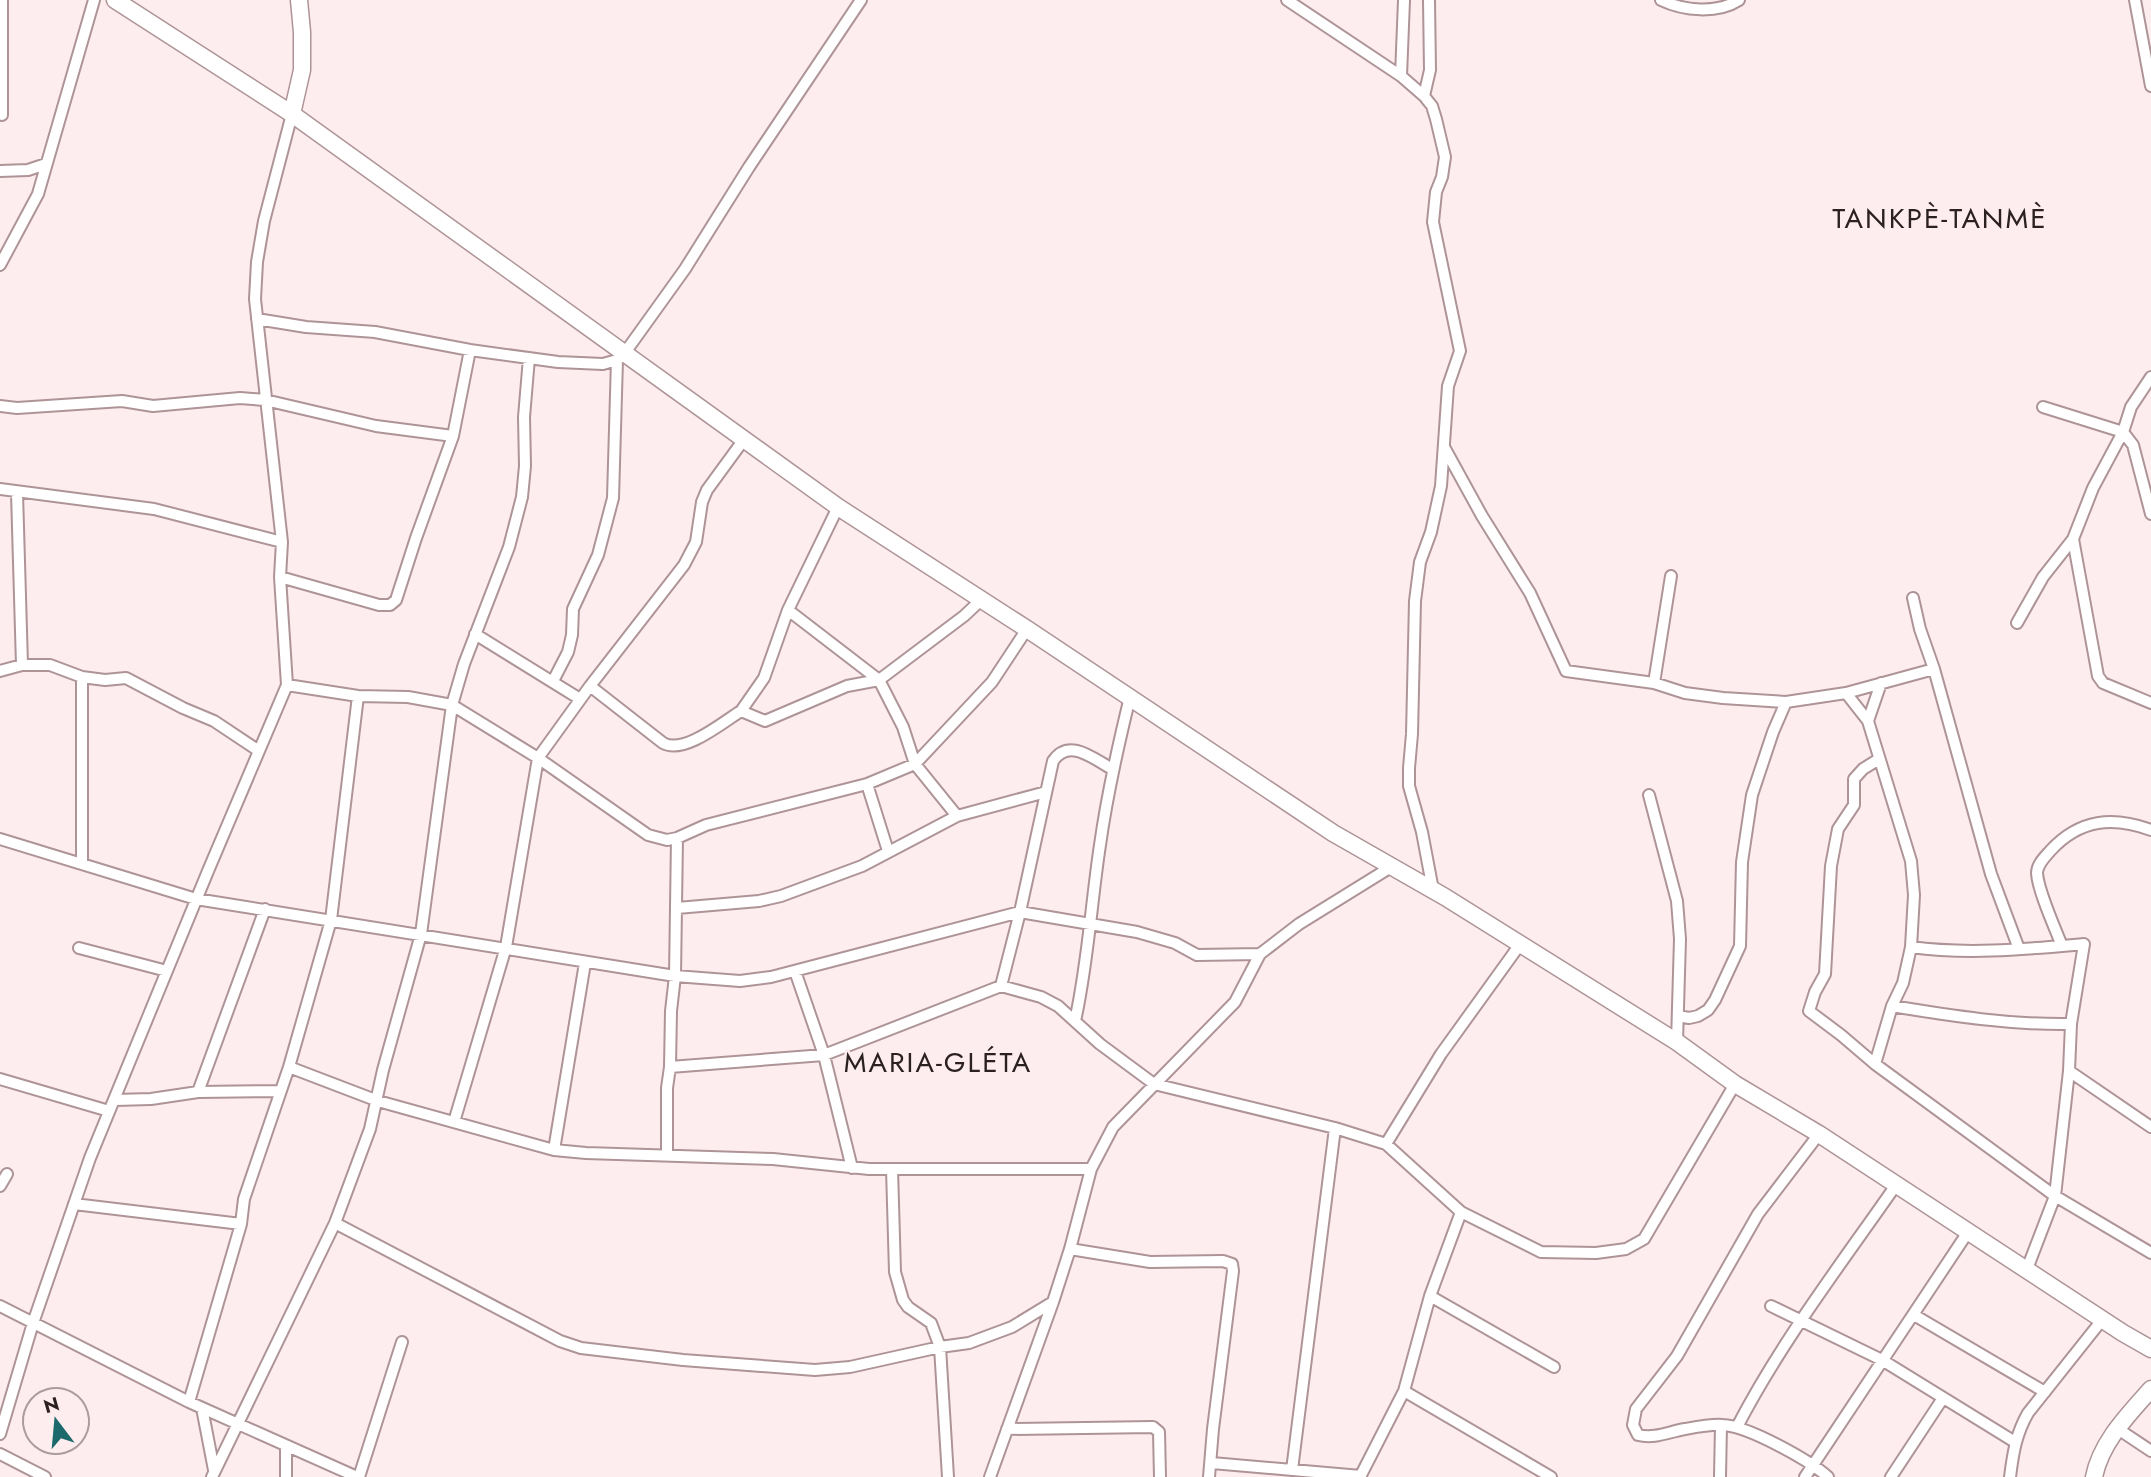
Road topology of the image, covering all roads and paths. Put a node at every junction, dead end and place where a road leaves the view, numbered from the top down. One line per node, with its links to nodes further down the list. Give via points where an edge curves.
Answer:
1 (2, 0): 16 (street)
2 (94, 0): 17 (street)
3 (116, 0): 15 (street)
4 (299, 0): 15 (street, via 302,70)
5 (860, 0): 22 (street, via 685,269)
6 (1287, 0): 12 (street)
7 (1404, 0): 12 (street)
8 (1429, 0): 14 (street, via 1430,71)
9 (1661, 0): 10 (street, via 1708,9)
10 (1739, 0)
11 (2135, 0): 13 (street)
12 (1401, 76): 14 (street)
13 (2151, 86)
14 (1424, 96): 31 (street, via 1432,106 1445,157 1433,222 1460,345 1448,386)
15 (292, 114): 20 (street, via 264,221 257,262); 22 (street)
16 (2, 115)
17 (46, 164): 18 (street); 19 (street, via 38,194)
18 (0, 171)
19 (0, 265)
20 (257, 319): 21 (street, via 375,332); 25 (street)
21 (470, 350): 23 (street); 29 (street)
22 (620, 357): 23 (street, via 588,365); 30 (street); 51 (street, via 613,499 598,555 572,609 568,652)
23 (529, 358): 45 (street, via 522,497 509,547)
24 (2151, 377): 28 (street, via 2131,407)
25 (265, 400): 26 (street, via 218,399 153,407 122,401); 29 (street, via 376,426); 37 (street)
26 (0, 406)
27 (2043, 407): 28 (street)
28 (2123, 432): 35 (street, via 2133,445); 36 (street)
29 (453, 436): 39 (street, via 398,594 390,605)
30 (745, 438): 34 (street); 55 (street, via 707,490 688,559)
31 (1444, 447): 52 (street, via 1530,593 1566,671); 80 (street, via 1437,509 1420,562 1415,601 1409,768)
32 (0, 489): 33 (street)
33 (17, 493): 37 (street, via 154,509); 46 (street)
34 (838, 507): 41 (street); 42 (street)
35 (2151, 514)
36 (2073, 539): 43 (street, via 2043,577); 61 (street, via 2098,676 2103,683)
37 (282, 542): 39 (street)
38 (1671, 576): 52 (street)
39 (280, 577): 54 (street)
40 (1913, 598): 47 (street)
41 (981, 600): 44 (street); 50 (street)
42 (788, 610): 50 (street); 63 (street, via 764,678)
43 (2017, 622)
44 (1027, 629): 58 (street); 68 (street, via 992,682)
45 (475, 634): 51 (street); 62 (street)
46 (22, 665): 48 (street); 49 (street, via 50,665)
47 (1934, 669): 53 (street); 93 (street, via 1991,874)
48 (0, 671)
49 (82, 677): 65 (street, via 134,681 214,721); 78 (street)
50 (879, 680): 63 (street, via 847,686 765,721); 68 (street, via 903,727)
51 (552, 681): 59 (street)
52 (1654, 683): 60 (street, via 1711,697)
53 (1881, 683): 56 (street); 64 (street)
54 (287, 685): 57 (street); 65 (street)
55 (590, 686): 59 (street); 63 (street, via 670,747 691,742)
56 (1846, 693): 60 (street); 64 (street)
57 (358, 696): 62 (street, via 408,697); 85 (street)
58 (1130, 697): 69 (street); 79 (street)
59 (580, 699): 66 (street)
60 (1786, 702): 101 (street, via 1752,795 1742,862 1740,946 1708,1010 1689,1018)
61 (2151, 703)
62 (452, 705): 66 (street); 87 (street)
63 (741, 710)
64 (1868, 721): 67 (street)
65 (259, 751): 81 (street)
66 (538, 758): 75 (street, via 648,835); 90 (street)
67 (1879, 759): 91 (street, via 1912,861); 106 (street, via 1854,779 1854,805 1838,829 1831,866 1825,974 1809,1011)
68 (915, 764): 70 (street); 73 (street)
69 (1112, 769): 71 (street, via 1069,749 1053,761); 86 (street)
70 (867, 784): 75 (street, via 706,825); 77 (street)
71 (1046, 792): 73 (street); 84 (street)
72 (1649, 795): 101 (street, via 1677,901)
73 (957, 816): 77 (street)
74 (2151, 830): 89 (street, via 2131,822 2083,827 2057,843 2038,866)
75 (677, 838): 82 (street)
76 (0, 839): 78 (street)
77 (888, 851): 82 (street, via 781,896)
78 (82, 863): 81 (street)
79 (1391, 867): 80 (street); 94 (street, via 1299,924)
80 (1433, 890): 88 (street)
81 (196, 899): 83 (street); 96 (street)
82 (677, 908): 98 (street)
83 (265, 909): 85 (street); 114 (street)
84 (1020, 912): 86 (street); 97 (street); 99 (street)
85 (331, 920): 87 (street); 107 (street)
86 (1092, 923): 94 (street, via 1175,943 1197,955); 102 (street)
87 (421, 934): 90 (street); 116 (street)
88 (1521, 943): 104 (street); 122 (street, via 1441,1054)
89 (2062, 946): 93 (street); 103 (street, via 2084,944)
90 (506, 947): 95 (street); 118 (street)
91 (1911, 947): 93 (street); 100 (street, via 1903,984)
92 (79, 948): 96 (street)
93 (2019, 949)
94 (1261, 954): 111 (street, via 1235,1002)
95 (585, 963): 98 (street); 123 (street)
96 (167, 971): 115 (street)
97 (795, 971): 98 (street, via 740,981); 105 (street)
98 (675, 976): 108 (street)
99 (1001, 986): 102 (street, via 1041,997); 105 (street)
100 (1892, 1006): 103 (street, via 1982,1020); 106 (street)
101 (1678, 1016): 104 (street)
102 (1075, 1021): 111 (street)
103 (2071, 1024): 109 (street)
104 (1677, 1042): 112 (street)
105 (824, 1055): 108 (street); 125 (street)
106 (1875, 1064): 131 (street)
107 (289, 1067): 113 (street); 116 (street)
108 (670, 1067): 124 (street)
109 (2069, 1071): 119 (street); 131 (street)
110 (0, 1080): 117 (street)
111 (1154, 1084): 120 (street); 127 (street, via 1113,1127)
112 (1735, 1084): 121 (street); 133 (street, via 1644,1239 1636,1245 1596,1253 1541,1252)
113 (280, 1091): 114 (street); 135 (street, via 244,1199)
114 (198, 1092): 115 (street)
115 (115, 1100): 117 (street)
116 (378, 1101): 118 (street); 134 (street)
117 (109, 1111): 132 (street)
118 (454, 1122): 123 (street)
119 (2151, 1127)
120 (1335, 1128): 122 (street); 171 (street)
121 (1819, 1134): 129 (street); 160 (street, via 1758,1214 1677,1356 1636,1409 1633,1425 1638,1435 1651,1438)
122 (1386, 1144): 133 (street)
123 (554, 1150): 124 (street)
124 (667, 1155): 125 (street)
125 (852, 1168): 126 (street)
126 (892, 1169): 127 (street); 149 (street, via 897,1280 903,1300 931,1323)
127 (1091, 1169): 137 (street)
128 (6, 1174): 130 (street)
129 (1896, 1185): 136 (street); 146 (street)
130 (0, 1186)
131 (2055, 1196): 138 (street); 139 (street)
132 (74, 1204): 135 (street); 147 (street)
133 (1461, 1212): 140 (street)
134 (335, 1223): 149 (street, via 581,1348 815,1370); 159 (street)
135 (241, 1224): 157 (street)
136 (1968, 1232): 139 (street); 144 (street)
137 (1070, 1249): 141 (street); 169 (street, via 1150,1262 1232,1264)
138 (2151, 1253)
139 (2027, 1269): 145 (street)
140 (1430, 1296): 152 (street); 154 (street)
141 (1054, 1302): 149 (street, via 993,1335); 162 (street)
142 (0, 1306): 147 (street)
143 (1771, 1306): 146 (street)
144 (1914, 1315): 151 (street); 155 (street)
145 (2102, 1320): 150 (street); 155 (street)
146 (1801, 1321): 151 (street); 161 (street)
147 (33, 1323): 157 (street); 164 (street)
148 (402, 1342): 176 (street)
149 (940, 1347): 177 (street)
150 (2151, 1349)
151 (1882, 1360): 156 (street); 170 (street)
152 (1554, 1367)
153 (2151, 1389): 163 (street)
154 (1404, 1391): 173 (street); 181 (street)
155 (2045, 1392): 165 (street, via 2028,1413)
156 (1943, 1398): 165 (street); 185 (street)
157 (189, 1402): 158 (street)
158 (202, 1408): 159 (street); 172 (street)
159 (239, 1425): 166 (street); 172 (street)
160 (1721, 1425): 161 (street); 182 (street)
161 (1737, 1427): 170 (street)
162 (1007, 1429): 178 (street); 179 (street, via 1153,1427 1159,1433)
163 (2118, 1429): 167 (street); 187 (street, via 2102,1453)
164 (0, 1434)
165 (2015, 1441): 186 (street)
166 (286, 1446): 175 (street); 176 (street)
167 (2151, 1451)
168 (0, 1454): 174 (street)
169 (1212, 1463): 171 (street); 180 (street)
170 (1813, 1464): 183 (street); 184 (street)
171 (1292, 1470): 181 (street)
172 (213, 1473)
173 (1544, 1475)
174 (45, 1477)
175 (286, 1477)
176 (358, 1477)
177 (948, 1477)
178 (990, 1477)
179 (1160, 1477)
180 (1209, 1477)
181 (1361, 1477)
182 (1720, 1477)
183 (1805, 1477)
184 (1828, 1477)
185 (1891, 1477)
186 (2010, 1477)
187 (2094, 1477)

